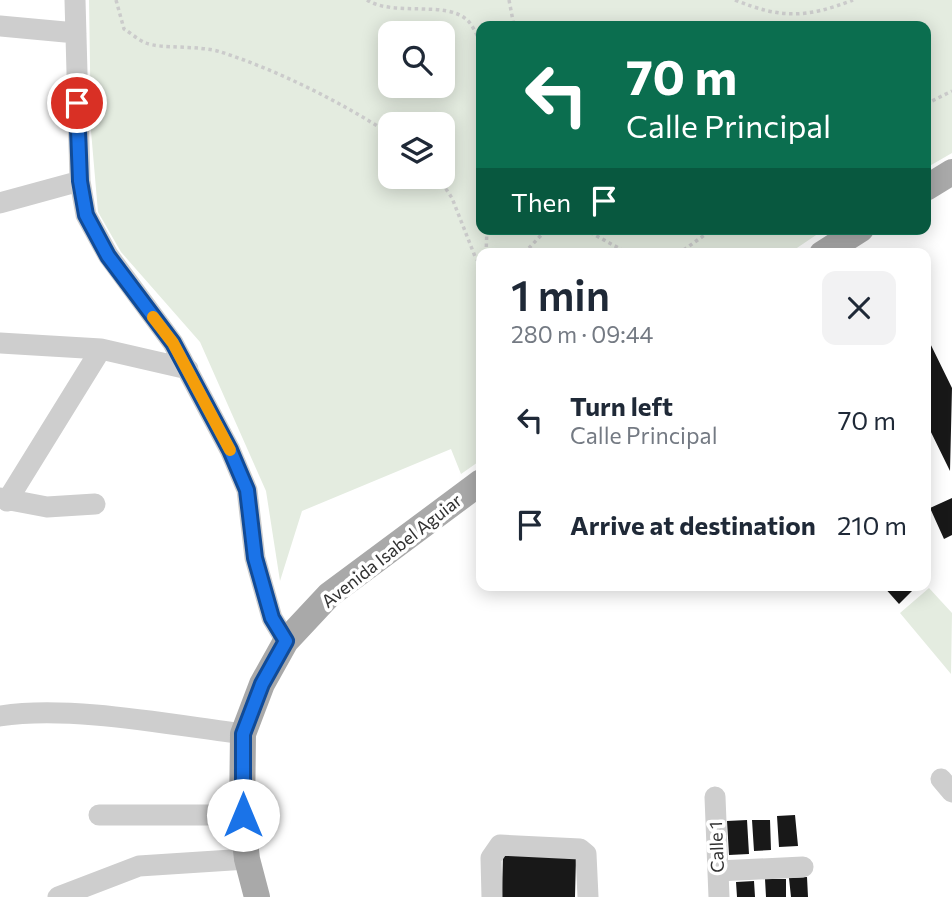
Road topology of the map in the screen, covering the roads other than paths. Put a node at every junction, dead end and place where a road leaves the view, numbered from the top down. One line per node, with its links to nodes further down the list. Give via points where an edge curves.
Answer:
1 (75, 0): 3 (street)
2 (0, 26): 3 (street)
3 (76, 33): 5 (street)
4 (952, 172): 6 (main road)
5 (80, 181): 7 (street); 12 (street, via 86,215 108,256)
6 (931, 185)
7 (0, 203)
8 (852, 235): 9 (main road)
9 (831, 248)
10 (0, 343): 11 (street)
11 (102, 349): 12 (street); 14 (street)
12 (188, 369): 16 (street, via 247,490 255,558 272,618)
13 (476, 486): 16 (main road, Avenida Isabel Aguiar, via 329,595)
14 (3, 500): 15 (street, via 47,507)
15 (95, 504)
16 (286, 641): 18 (main road, Avenida Isabel Aguiar, via 262,684)
17 (0, 716): 18 (street, via 73,715)
18 (243, 734): 21 (main road, Avenida Isabel Aguiar)
19 (715, 797): 24 (street, Calle 1)
20 (99, 815): 21 (street)
21 (243, 815): 22 (main road, Avenida Isabel Aguiar)
22 (247, 859): 25 (street, via 139,866); 26 (main road, Avenida Isabel Aguiar)
23 (803, 867): 24 (street)
24 (718, 871): 29 (street, Calle 1)
25 (58, 897)
26 (257, 897)
27 (492, 897): 28 (street, via 491,858 500,845 580,849 586,854)
28 (588, 897)
29 (719, 897)

